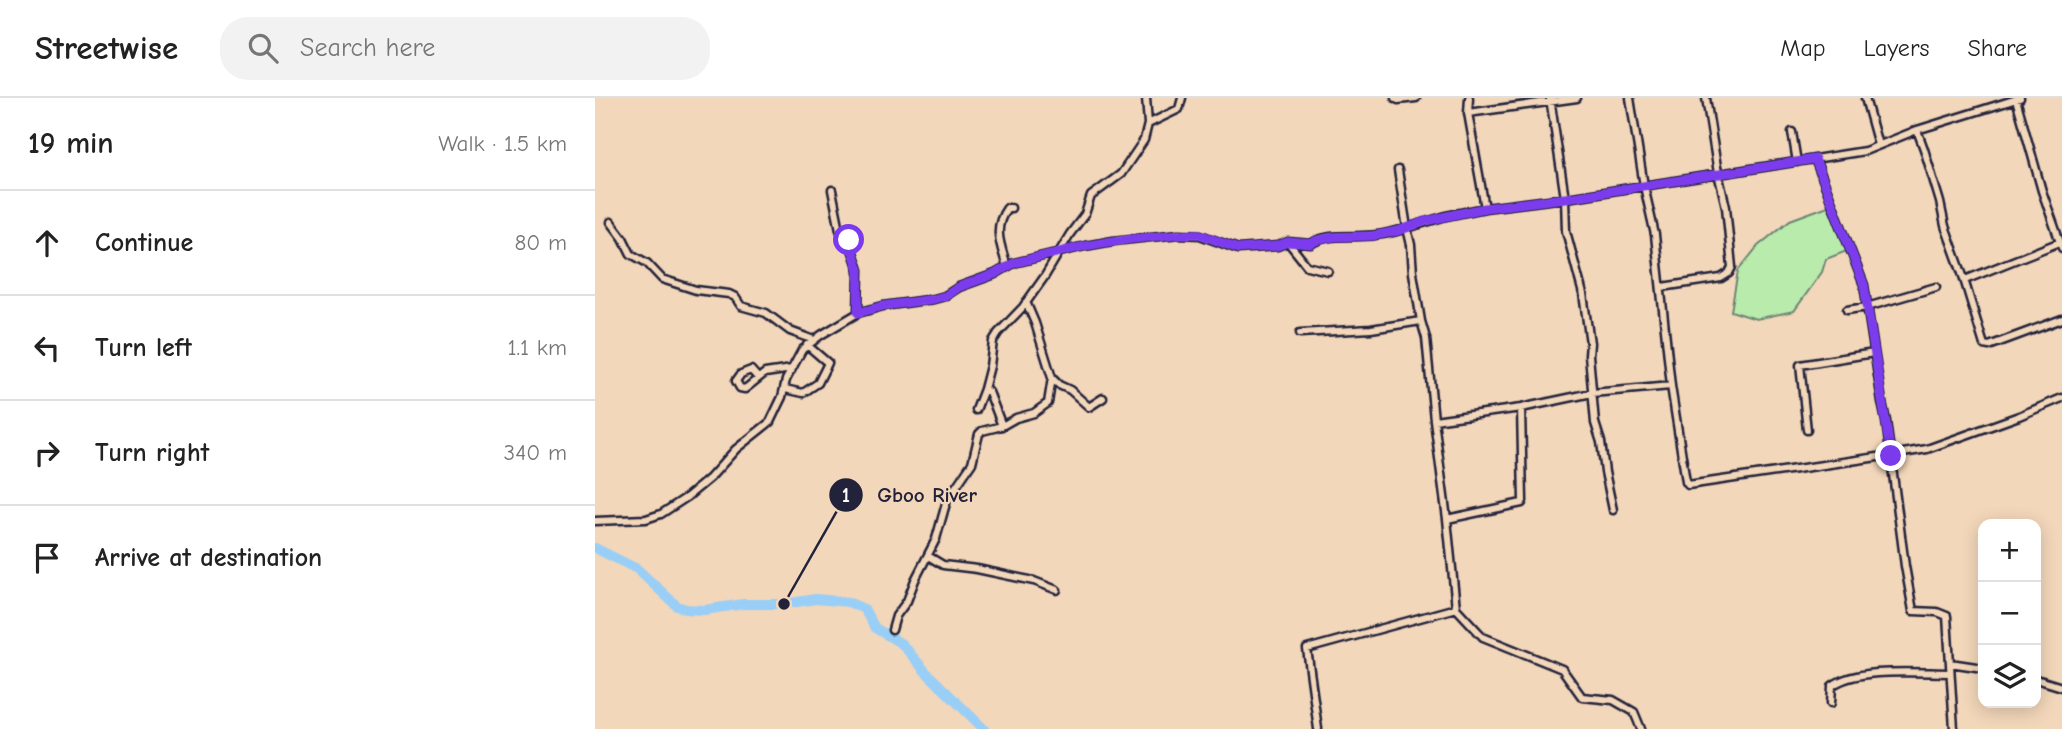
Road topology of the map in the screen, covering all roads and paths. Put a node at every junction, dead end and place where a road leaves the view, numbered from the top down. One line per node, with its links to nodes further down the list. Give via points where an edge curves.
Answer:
1 (1148, 98): 13 (street)
2 (1185, 98): 13 (street, via 1185,105)
3 (1395, 98): 4 (street)
4 (1416, 98)
5 (1469, 98): 12 (street)
6 (1577, 98): 11 (street)
7 (1630, 98): 21 (street)
8 (1706, 98): 20 (street)
9 (1865, 98): 16 (street)
10 (2018, 99): 14 (street); 29 (street)
11 (1550, 100): 12 (street); 23 (street)
12 (1468, 113): 25 (street)
13 (1148, 124): 30 (street, via 1144,140 1126,168 1091,196)
14 (1917, 130): 16 (street); 33 (street)
15 (1792, 132): 18 (street)
16 (1878, 145): 17 (street)
17 (1815, 159): 18 (street); 37 (street, via 1864,285)
18 (1797, 162): 20 (street)
19 (1398, 170): 27 (street)
20 (1718, 173): 21 (street); 34 (street, via 1732,267 1721,278)
21 (1644, 186): 23 (street); 34 (street)
22 (832, 190): 39 (street, via 840,230 849,240 859,270)
23 (1565, 198): 25 (street); 52 (street, via 1566,231 1583,294 1590,344)
24 (1011, 208): 31 (street, via 998,223)
25 (1485, 208): 27 (street)
26 (611, 222): 43 (street, via 631,254 662,279 729,294 741,306 766,313 790,331)
27 (1407, 229): 28 (street, via 1333,237 1311,244); 41 (street)
28 (1288, 242): 30 (street, via 1238,249 1200,234 1179,234); 32 (street, via 1307,265)
29 (2061, 245): 33 (street)
30 (1060, 252): 31 (street); 36 (street)
31 (1007, 267): 39 (street, via 945,296)
32 (1328, 271)
33 (1965, 280): 40 (street, via 1986,346)
34 (1662, 287): 49 (street)
35 (1936, 287): 37 (street)
36 (1026, 302): 48 (street); 50 (street, via 993,341)
37 (1867, 307): 38 (street); 45 (street)
38 (1847, 310)
39 (858, 313): 43 (street)
40 (2062, 319)
41 (1421, 321): 42 (street); 57 (street)
42 (1300, 333)
43 (814, 340): 44 (street)
44 (807, 345): 46 (street); 51 (street, via 828,363 818,383 803,393)
45 (1874, 353): 59 (street, via 1800,365); 60 (street)
46 (792, 369): 47 (street); 51 (street)
47 (758, 378)
48 (1052, 378): 53 (street, via 1090,407); 58 (street, via 1048,403)
49 (1671, 386): 52 (street); 60 (street, via 1688,485)
50 (984, 388): 56 (street); 58 (street)
51 (785, 389): 63 (street, via 770,422 687,497 646,519)
52 (1592, 393): 55 (street); 61 (street)
53 (1103, 398)
54 (2062, 398): 60 (street, via 1927,449)
55 (1521, 408): 57 (street); 62 (street, via 1522,503)
56 (976, 410)
57 (1434, 420): 62 (street)
58 (1002, 426): 64 (street, via 979,435 972,463 947,500)
59 (1807, 430)
60 (1891, 456): 68 (street, via 1913,611 1947,616)
61 (1613, 510)
62 (1447, 519): 66 (street)
63 (595, 521)
64 (928, 556): 65 (street, via 943,565 1034,581); 67 (street)
65 (1057, 590)
66 (1455, 608): 74 (street, via 1307,649); 75 (street, via 1483,637 1562,669 1582,697 1613,700 1634,712)
67 (892, 629)
68 (1950, 663): 69 (street); 70 (street)
69 (1978, 667)
70 (1950, 673): 73 (street, via 1848,677 1832,686); 76 (street)
71 (2041, 681): 72 (street)
72 (2062, 687)
73 (1831, 703)
74 (1318, 729)
75 (1641, 729)
76 (1954, 729)

